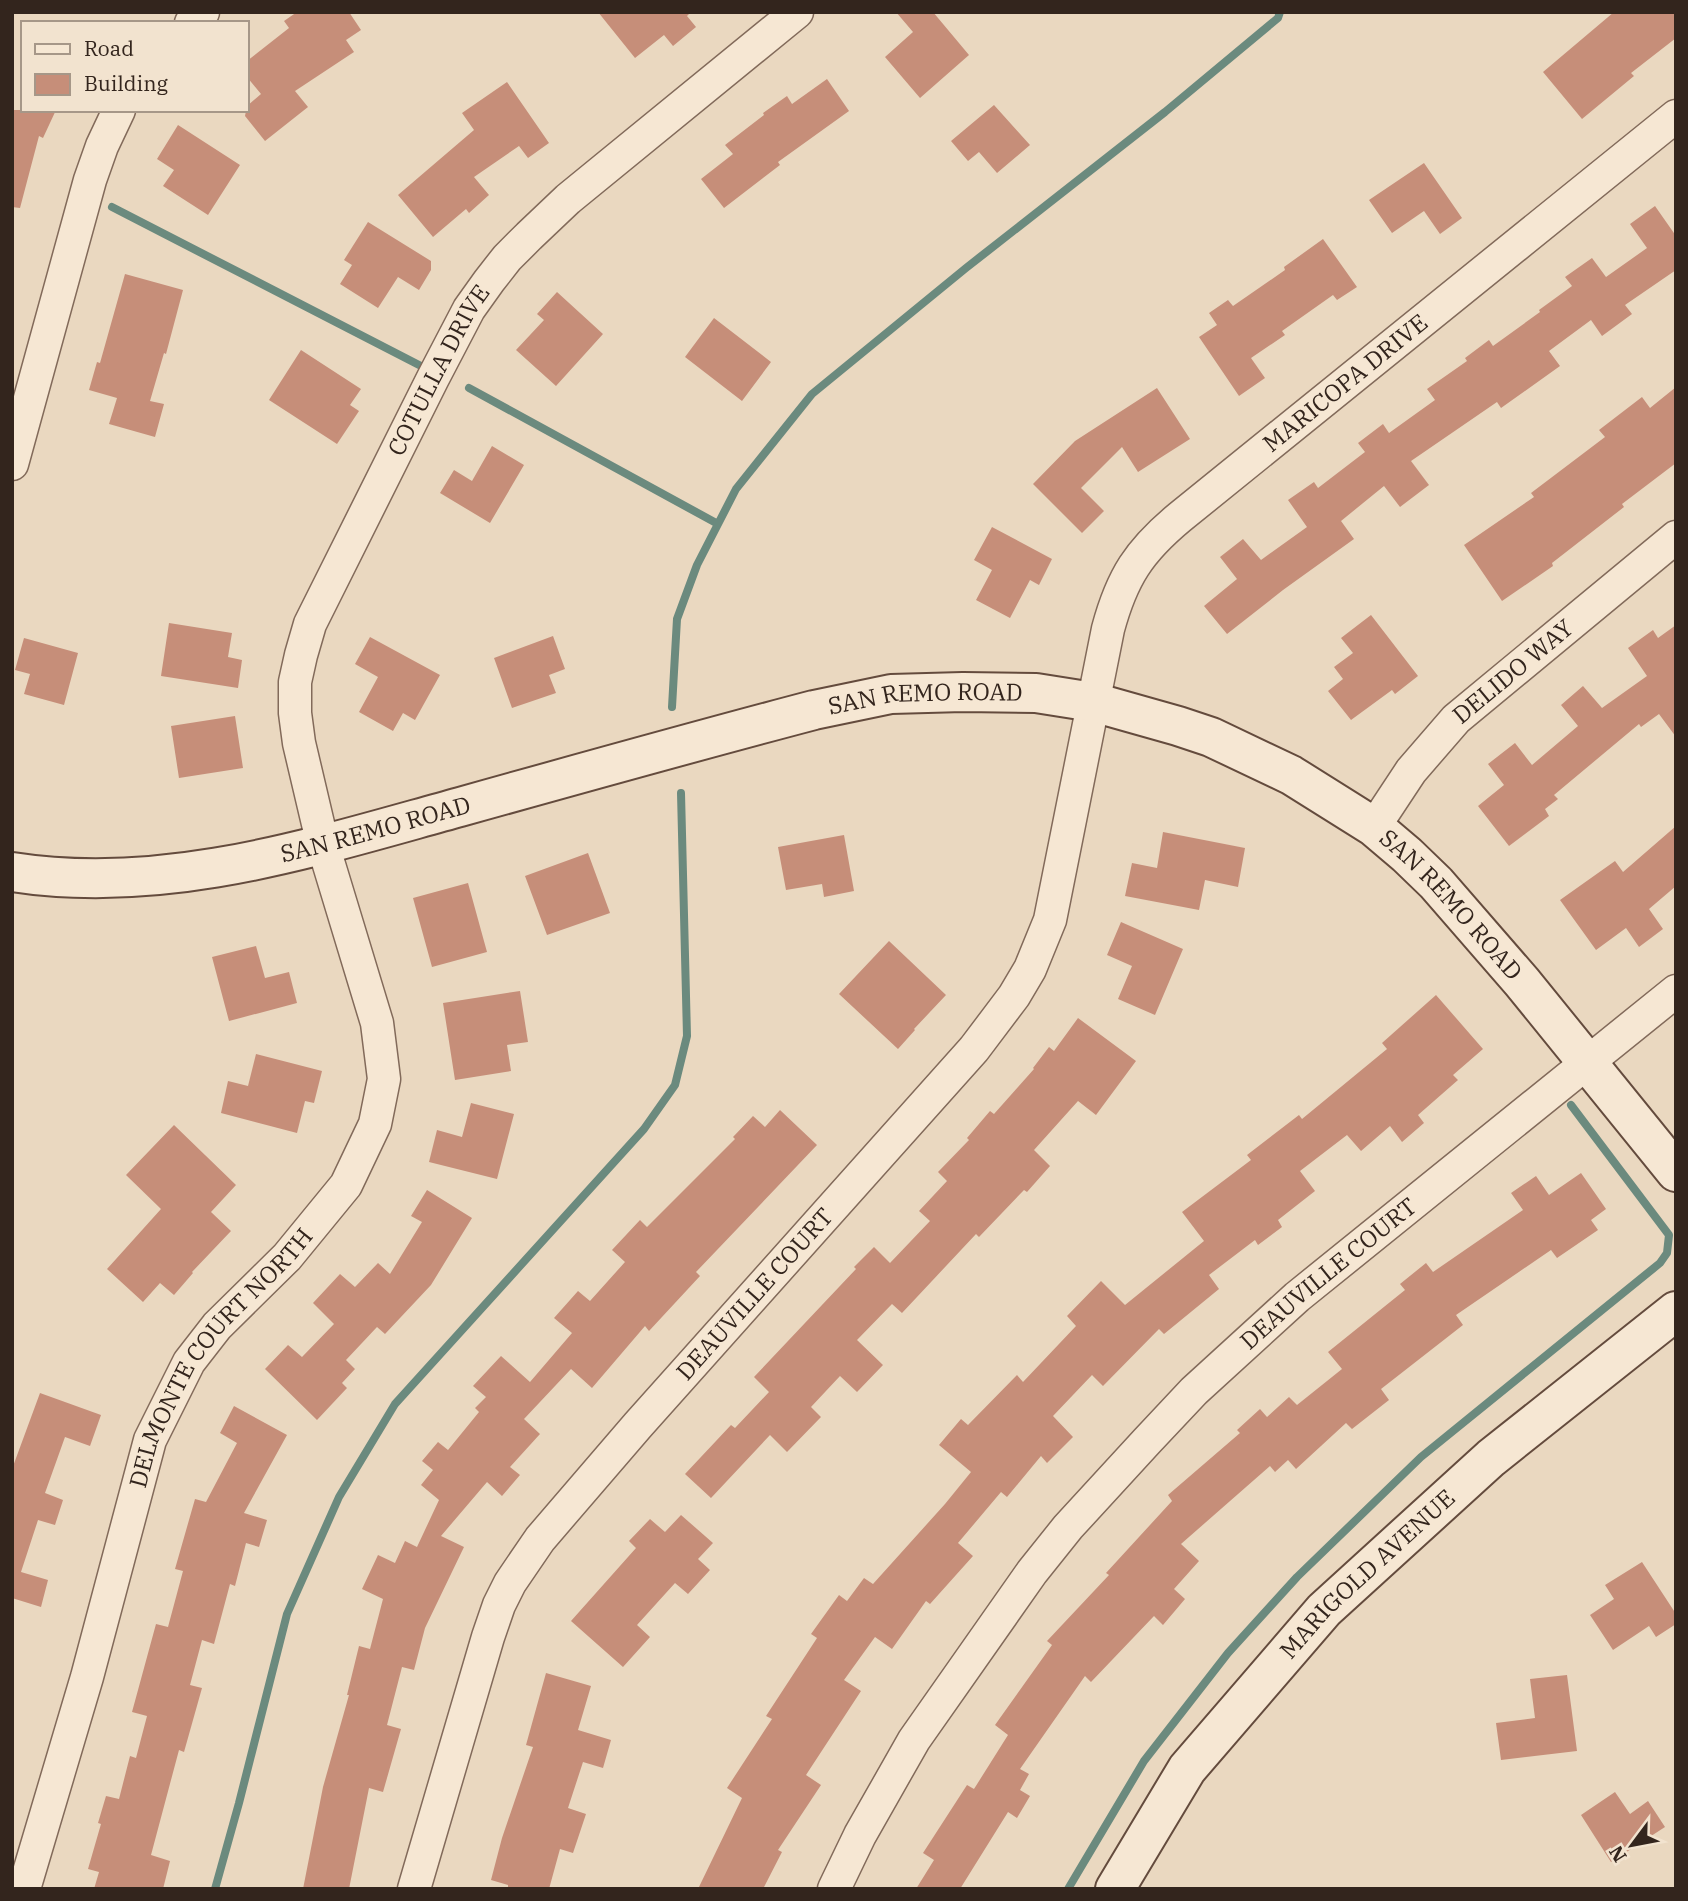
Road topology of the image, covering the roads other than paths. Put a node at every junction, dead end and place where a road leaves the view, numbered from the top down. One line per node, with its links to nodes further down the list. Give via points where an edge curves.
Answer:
1 (797, 12): 8 (street, COTULLA DRIVE, via 547,218 507,258 469,309 310,624 300,655 295,713)
2 (118, 112): 4 (street, via 90,180)
3 (1676, 116): 6 (street, MARICOPA DRIVE, via 1155,539 1134,564 1114,606)
4 (12, 464)
5 (1676, 537): 7 (street, DELIDO WAY, via 1456,719 1411,771)
6 (1093, 702): 7 (street, SAN REMO ROAD, via 1211,737 1254,756); 8 (street, SAN REMO ROAD, via 1036,693 891,694 814,709); 15 (street, DEAUVILLE COURT, via 1049,920 1030,969 974,1049 638,1425 524,1560 488,1636)
7 (1374, 827): 11 (street, SAN REMO ROAD, via 1459,908)
8 (323, 845): 9 (street, SAN REMO ROAD, via 218,869 156,877 79,879); 14 (street, DELMONTE COURT NORTH, via 377,1023 384,1079 375,1124 346,1185 189,1362 150,1440)
9 (12, 872)
10 (1676, 991): 11 (street)
11 (1588, 1063): 12 (street, SAN REMO ROAD); 16 (street, DEAUVILLE COURT, via 1297,1297 1194,1391 1106,1485 1032,1572 914,1740)
12 (1676, 1172)
13 (1676, 1311): 17 (street, MARIGOLD AVENUE, via 1491,1458 1324,1610 1187,1769)
14 (24, 1889)
15 (414, 1889)
16 (834, 1889)
17 (1115, 1889)

